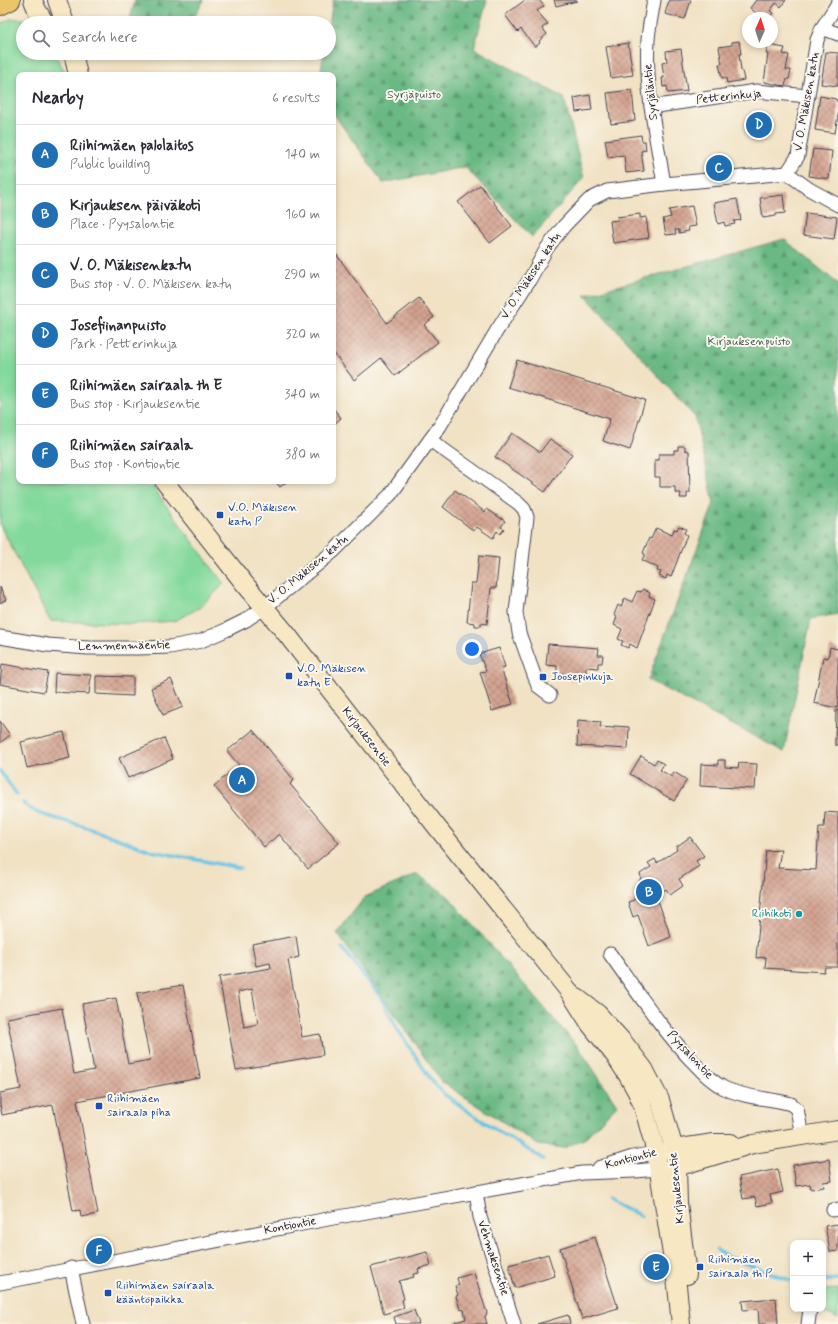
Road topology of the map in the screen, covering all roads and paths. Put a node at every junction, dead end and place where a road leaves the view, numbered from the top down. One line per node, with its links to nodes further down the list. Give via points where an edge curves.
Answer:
1 (10, 0): 6 (main road)
2 (33, 0): 7 (street)
3 (57, 0): 8 (street)
4 (654, 0): 16 (street, Syrjäläntie, via 648,38)
5 (838, 3): 9 (street, V. O. Mäkisen katu)
6 (0, 5)
7 (41, 16)
8 (63, 16)
9 (822, 28): 10 (street); 15 (street, V. O. Mäkisen katu, via 817,40)
10 (838, 34)
11 (70, 60): 13 (street)
12 (75, 60): 14 (street)
13 (77, 72)
14 (78, 72)
15 (808, 96): 16 (street, Petterinkuja, via 756,91); 17 (street, V. O. Mäkisen katu, via 798,156)
16 (651, 107): 18 (street, Syrjäläntie)
17 (787, 173): 18 (street, V. O. Mäkisen katu); 19 (street, via 808,189)
18 (664, 184): 20 (street, V. O. Mäkisen katu, via 607,191 589,200 577,212 547,248)
19 (838, 205)
20 (430, 440): 22 (street, V. O. Mäkisen katu, via 390,495 334,551); 24 (street, via 524,509 527,517 516,612 519,633 538,686)
21 (166, 484): 22 (street, Kirjauksentie)
22 (264, 608): 23 (street, Lemmenmäentie, via 233,627 201,641 170,646 88,648); 26 (street, Kirjauksentie)
23 (0, 637)
24 (550, 695)
25 (610, 954): 28 (street, Pyysalontie, via 681,1049 705,1075 740,1095 791,1104 797,1110)
26 (569, 991): 30 (street, Kirjauksentie, via 598,1014 644,1069 660,1100); 31 (street, Kirjauksentie, via 590,1024 616,1057 637,1092)
27 (838, 1130): 28 (street, Kontiontie)
28 (802, 1136): 29 (street, Kontiontie)
29 (753, 1144): 30 (street, Kontiontie, via 714,1143); 32 (street, Kontiontie)
30 (674, 1149): 31 (street, Kontiontie); 32 (street, Kirjauksentie)
31 (657, 1160): 32 (street, Kontiontie); 33 (street, Kontiontie, via 633,1157 582,1173); 39 (street, Kirjauksentie)
32 (677, 1167): 40 (street, Kirjauksentie, via 678,1203)
33 (476, 1192): 34 (street, Kontiontie); 38 (street, Vehmaksentie, via 480,1217)
34 (71, 1268): 35 (street, Kontiontie); 37 (street)
35 (0, 1283)
36 (810, 1312): 41 (street)
37 (83, 1324)
38 (514, 1324)
39 (681, 1324)
40 (691, 1324)
41 (808, 1324)

